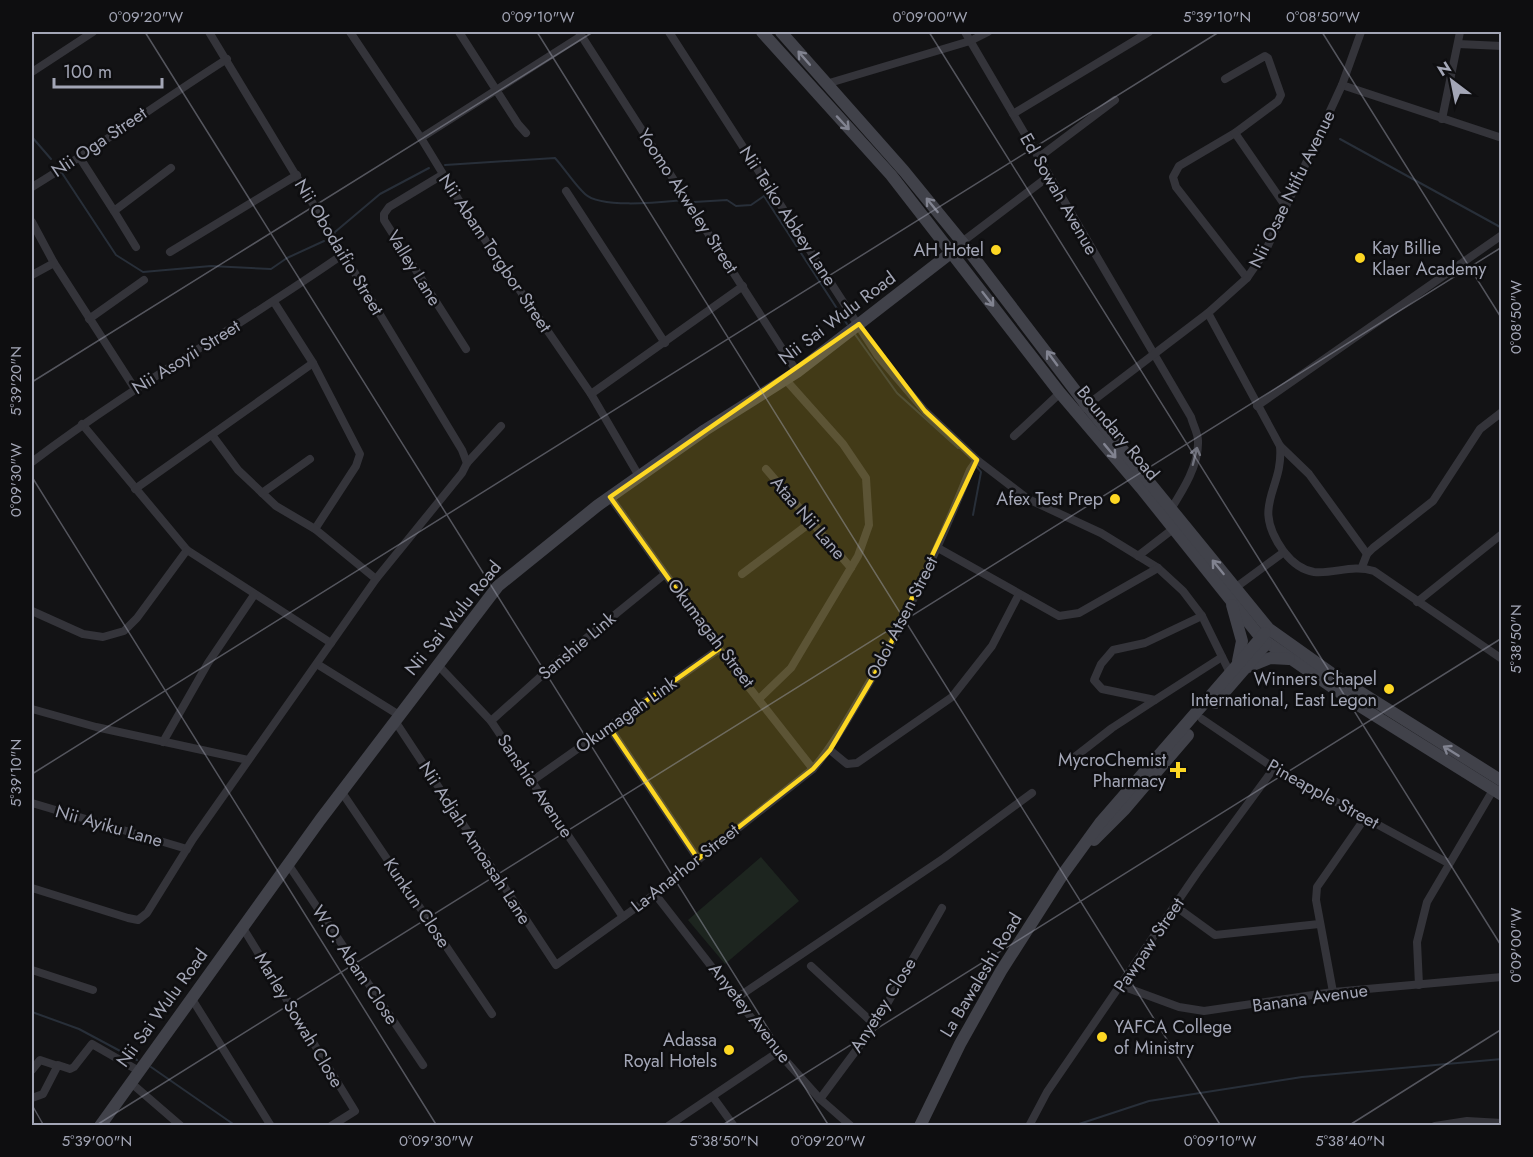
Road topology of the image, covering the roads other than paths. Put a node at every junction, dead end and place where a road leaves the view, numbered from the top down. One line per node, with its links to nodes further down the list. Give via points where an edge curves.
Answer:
1 (93, 32): 18 (street)
2 (209, 32): 17 (street, Nii Obodaifio Street)
3 (350, 32): 28 (street, Nii Abam Torgbor Street)
4 (459, 32): 22 (street)
5 (669, 32): 55 (street, Nii Teiko Abbey Lane)
6 (762, 32): 45 (main road, Boundary Road, one-way to 45, via 891,175)
7 (784, 32): 20 (main road, Boundary Road, one-way to 7)
8 (965, 32): 14 (street, Ed Sowah Avenue)
9 (988, 32): 14 (street)
10 (1149, 32): 24 (street)
11 (1361, 32): 21 (street, Nii Osae Ntifu Avenue)
12 (1460, 32): 15 (street)
13 (580, 34): 22 (street); 51 (street, Yoomo Akweley Street)
14 (970, 41): 20 (street); 24 (street, Ed Sowah Avenue)
15 (1458, 44): 16 (street); 25 (street)
16 (1502, 46)
17 (227, 59): 30 (street, Nii Oga Street); 34 (street, Nii Obodaifio Street)
18 (32, 72)
19 (1225, 80): 27 (street, via 1265,56 1281,88 1278,101)
20 (826, 84): 42 (main road, Boundary Road, one-way to 20)
21 (1342, 85): 25 (street); 38 (street, Nii Osae Ntifu Avenue)
22 (495, 90): 26 (street); 28 (street)
23 (1115, 100): 31 (street)
24 (1013, 114): 31 (street, Ed Sowah Avenue)
25 (1442, 119): 29 (street)
26 (526, 133)
27 (1235, 133): 38 (street); 49 (street, via 1179,166 1173,177 1176,187)
28 (421, 138): 33 (street, Nii Abam Torgbor Street)
29 (1502, 138)
30 (80, 158): 36 (street, Nii Oga Street); 39 (street)
31 (1038, 158): 35 (street, Ed Sowah Avenue)
32 (171, 168): 39 (street)
33 (442, 175): 57 (street, Valley Lane, via 389,207 384,220); 64 (street, Nii Abam Torgbor Street)
34 (297, 176): 44 (street); 46 (street, Nii Obodaifio Street)
35 (1049, 176): 42 (street); 58 (street, Ed Sowah Avenue)
36 (32, 187)
37 (566, 191): 56 (street)
38 (1286, 207): 49 (street, Nii Osae Ntifu Avenue, via 1265,252)
39 (114, 211): 43 (street)
40 (32, 222): 47 (street)
41 (1502, 235): 65 (street)
42 (962, 242): 45 (main road, Nii Sai Wulu Road); 66 (main road, Boundary Road, one-way to 42)
43 (136, 248)
44 (170, 252)
45 (952, 252): 55 (main road, Nii Sai Wulu Road); 63 (main road, Boundary Road, one-way to 63)
46 (342, 255): 52 (street, Nii Asoyii Street); 75 (street, Nii Obodaifio Street)
47 (54, 263): 48 (street); 54 (street)
48 (32, 275)
49 (1247, 278): 53 (street, Nii Osae Ntifu Avenue)
50 (144, 280): 54 (street)
51 (743, 286): 56 (street); 60 (street, Yoomo Akweley Street)
52 (274, 302): 59 (street); 62 (street, Nii Asoyii Street)
53 (1208, 313): 58 (street, Nii Osae Ntifu Avenue); 65 (street)
54 (89, 319): 62 (street)
55 (859, 324): 60 (main road, Nii Sai Wulu Road); 76 (street, Nii Teiko Abbey Lane, via 878,356)
56 (665, 343): 64 (street)
57 (466, 349)
58 (1156, 354): 66 (street, Nii Osae Ntifu Avenue); 82 (street, Ed Sowah Avenue, one-way to 58, via 1185,487 1198,440 1191,417)
59 (313, 363): 70 (street); 84 (street, via 360,454)
60 (797, 372): 61 (main road, Nii Sai Wulu Road)
61 (785, 379): 78 (main road, Nii Sai Wulu Road); 93 (street, via 843,444 866,478 869,525)
62 (135, 389): 68 (street, Nii Asoyii Street)
63 (1060, 393): 66 (main road, Boundary Road); 71 (street)
64 (591, 394): 78 (street, Nii Abam Torgbor Street)
65 (1257, 406): 72 (street)
66 (1082, 409): 82 (main road, Boundary Road); 85 (main road, Boundary Road, one-way to 85)
67 (1502, 411): 90 (street, via 1480,429 1433,501)
68 (82, 424): 74 (street, Nii Asoyii Street); 79 (street)
69 (501, 426): 75 (street)
70 (212, 435): 79 (street); 80 (street, via 238,470)
71 (1014, 436)
72 (1280, 446): 89 (street, via 1267,516 1272,534); 90 (street, via 1309,474)
73 (310, 459): 80 (street)
74 (32, 462)
75 (467, 463): 97 (street)
76 (974, 464): 87 (street, Odoi Atsen Street); 91 (street, Nii Teiko Abbey Lane, via 1028,499 1101,533)
77 (766, 469): 83 (street, Ataa Nii Lane)
78 (639, 476): 81 (main road, Nii Sai Wulu Road)
79 (135, 489): 88 (street)
80 (262, 493): 84 (street)
81 (610, 497): 95 (street, Okumagah Street); 111 (main road, Nii Sai Wulu Road, via 498,586)
82 (1171, 509): 98 (main road, Boundary Road, one-way to 82)
83 (810, 523): 93 (street, Ataa Nii Lane); 96 (street)
84 (315, 529): 97 (street)
85 (1173, 529): 91 (street); 98 (main road, Boundary Road)
86 (1502, 534): 101 (street)
87 (938, 548): 99 (street); 121 (street, Odoi Atsen Street, via 882,662)
88 (188, 550): 100 (street); 102 (street, via 124,631 103,637 83,634)
89 (1284, 552): 92 (street, via 1295,565 1312,572); 98 (street)
90 (1367, 554): 92 (street)
91 (1138, 556): 94 (street, Nii Teiko Abbey Lane)
92 (1362, 567): 101 (street)
93 (851, 568): 113 (street, via 791,668)
94 (1158, 568): 99 (street, via 1107,599 1068,616 1059,616); 103 (street, Nii Teiko Abbey Lane)
95 (665, 574): 106 (street, Okumagah Street); 118 (street, Sanshie Link, via 558,661)
96 (742, 574)
97 (376, 579): 105 (street)
98 (1232, 593): 104 (main road, Boundary Road); 112 (main road, via 1242,641)
99 (1019, 594): 121 (street, via 992,646 945,704 857,763 847,764)
100 (254, 595): 105 (street); 120 (street, via 208,663)
101 (1417, 602): 109 (street)
102 (32, 611)
103 (1202, 616): 107 (street, Nii Teiko Abbey Lane); 114 (street, via 1145,643 1113,651 1101,664 1094,680 1102,689)
104 (1268, 636): 108 (main road, Boundary Road); 112 (main road, La Bawaleshi Road); 127 (main road, Boundary Road, one-way to 104, via 1338,678)
105 (331, 643): 110 (street)
106 (719, 649): 113 (street, Okumagah Street); 119 (street, Okumagah Link)
107 (1222, 657): 112 (street, Nii Teiko Abbey Lane); 114 (street)
108 (1289, 659): 112 (main road, via 1270,658); 127 (main road, Boundary Road, via 1437,757)
109 (1502, 659)
110 (317, 664): 116 (street); 123 (street)
111 (437, 664): 116 (main road, Nii Sai Wulu Road); 118 (street, Sanshie Avenue)
112 (1238, 668): 117 (main road, La Bawaleshi Road); 132 (main road, La Bawaleshi Road, via 1100,823)
113 (760, 698): 125 (street, Okumagah Street)
114 (1155, 699): 122 (street)
115 (32, 709): 120 (street)
116 (397, 718): 128 (main road, Nii Sai Wulu Road); 144 (street, Nii Adjah Amoasah Lane)
117 (1202, 719): 124 (street, Pineapple Street); 132 (main road, La Bawaleshi Road, via 1124,810)
118 (491, 722): 126 (street, Sanshie Avenue)
119 (609, 727): 126 (street, Okumagah Link); 134 (street)
120 (163, 742): 123 (street)
121 (830, 750): 125 (street, Odoi Atsen Street)
122 (1076, 756)
123 (248, 760): 133 (street)
124 (1274, 768): 131 (street, Pineapple Street); 139 (street, Pawpaw Street)
125 (813, 769): 134 (street, La-Anarhor Street)
126 (532, 781): 141 (street, Sanshie Avenue)
127 (1499, 789): 135 (street)
128 (341, 791): 136 (main road, Nii Sai Wulu Road); 154 (street, Kunkun Close)
129 (1032, 793): 152 (street, via 962,846)
130 (32, 803): 133 (street, Nii Ayiku Lane)
131 (1365, 818): 135 (street, Pineapple Street); 142 (street, via 1317,887)
132 (1083, 848): 173 (main road, La Bawaleshi Road, via 1001,971)
133 (186, 849): 137 (street, via 147,913 138,920)
134 (698, 859): 138 (street, La-Anarhor Street)
135 (1448, 863): 148 (street, via 1421,921 1417,942)
136 (288, 864): 143 (main road, Nii Sai Wulu Road); 157 (street, W.O. Abam Close)
137 (32, 888)
138 (655, 894): 141 (street, La-Anarhor Street); 152 (street, Anyetey Avenue)
139 (1175, 906): 142 (street, via 1215,935); 149 (street, Pawpaw Street)
140 (942, 908): 155 (street, Anyetey Close)
141 (623, 917): 144 (street, La-Anarhor Street)
142 (1319, 924): 151 (street)
143 (243, 928): 153 (main road, Nii Sai Wulu Road); 169 (street, Marley Sowah Close, via 355,1111)
144 (556, 965)
145 (811, 966): 155 (street)
146 (32, 970): 150 (street)
147 (1502, 977): 148 (street, Banana Avenue)
148 (1419, 985): 151 (street, Banana Avenue)
149 (1122, 986): 151 (street, Banana Avenue, via 1179,1007 1204,1011); 174 (street, Pawpaw Street, via 1047,1092)
150 (93, 990)
151 (1333, 992)
152 (738, 997): 156 (street, Anyetey Avenue)
153 (192, 999): 160 (main road, Nii Sai Wulu Road); 168 (street)
154 (492, 1014)
155 (875, 1024): 164 (street, Anyetey Close)
156 (778, 1052): 162 (street); 164 (street, Anyetey Avenue)
157 (423, 1065)
158 (58, 1066): 159 (street, via 40,1060); 160 (street, via 74,1067 92,1044); 163 (street, via 43,1094)
159 (32, 1070)
160 (139, 1071): 161 (main road, Nii Sai Wulu Road)
161 (130, 1082): 166 (main road, Nii Sai Wulu Road); 167 (street)
162 (713, 1097): 170 (street); 171 (street)
163 (32, 1098)
164 (820, 1099): 172 (street, Anyetey Avenue)
165 (1502, 1123): 175 (street, via 1467,1121)
166 (104, 1124)
167 (181, 1125)
168 (271, 1125)
169 (331, 1125)
170 (668, 1125)
171 (734, 1125)
172 (851, 1125)
173 (920, 1125)
174 (1029, 1125)
175 (1435, 1125)

